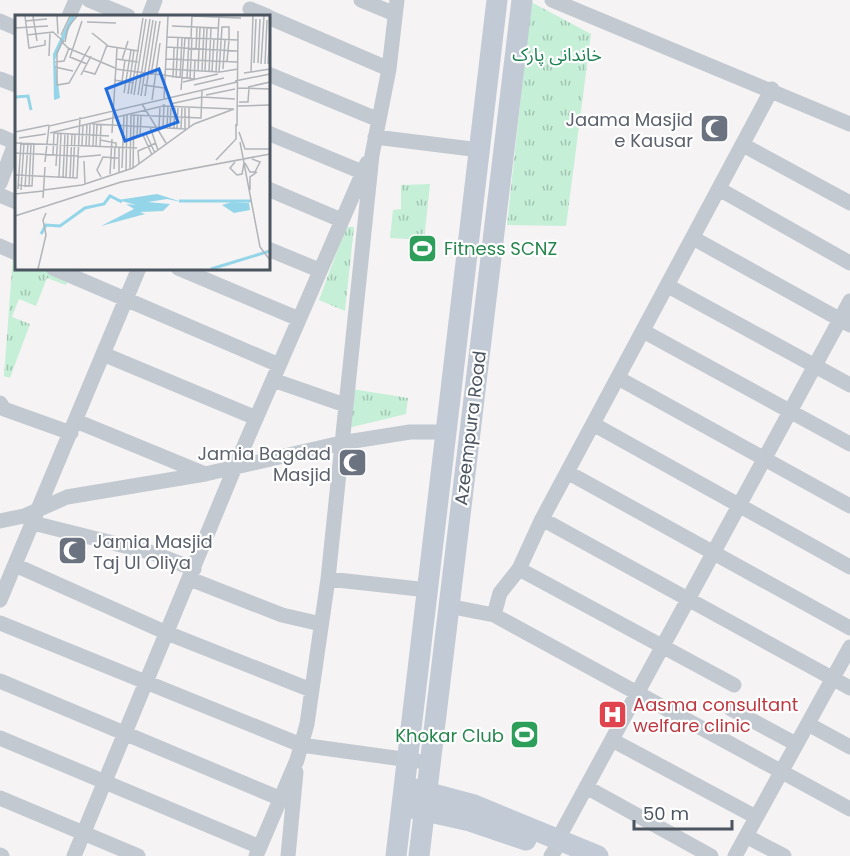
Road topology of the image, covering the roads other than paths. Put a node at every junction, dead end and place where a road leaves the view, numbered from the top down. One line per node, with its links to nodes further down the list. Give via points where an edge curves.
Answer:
1 (76, 0): 9 (street)
2 (89, 0): 10 (street)
3 (155, 0): 11 (street)
4 (361, 0): 8 (street)
5 (497, 0): 28 (main road, Azeempura Road)
6 (522, 0): 86 (main road, Azeempura Road)
7 (552, 0): 19 (street)
8 (396, 7): 15 (street)
9 (69, 15)
10 (126, 15)
11 (149, 15)
12 (270, 18): 15 (street)
13 (0, 21): 14 (street)
14 (15, 27)
15 (389, 69): 20 (street)
16 (270, 76): 20 (street)
17 (0, 79): 18 (street)
18 (15, 86)
19 (772, 89): 21 (street); 27 (street)
20 (379, 120): 24 (street)
21 (850, 124)
22 (270, 134): 30 (street)
23 (0, 136): 25 (street)
24 (375, 137): 28 (street); 29 (street)
25 (15, 142)
26 (15, 145): 31 (street)
27 (743, 145): 32 (street); 36 (street)
28 (480, 150): 65 (main road, Azeempura Road)
29 (372, 155): 30 (street); 60 (street)
30 (362, 172): 37 (street)
31 (0, 183)
32 (719, 189): 38 (street); 42 (street)
33 (270, 190): 37 (street)
34 (0, 195): 35 (street)
35 (15, 202)
36 (850, 203)
37 (341, 220): 46 (street)
38 (693, 238): 47 (street); 51 (street)
39 (0, 246): 41 (street)
40 (270, 250): 46 (street)
41 (15, 253)
42 (850, 263)
43 (58, 270): 48 (street)
44 (138, 270): 48 (street)
45 (183, 270): 50 (street)
46 (320, 270): 50 (street)
47 (668, 286): 52 (street); 55 (street)
48 (126, 300): 53 (street); 54 (street)
49 (850, 301): 51 (street)
50 (299, 319): 54 (street)
51 (845, 322): 55 (street)
52 (643, 331): 56 (street); 61 (street)
53 (104, 354): 62 (street); 64 (street)
54 (279, 365): 57 (street)
55 (816, 366): 58 (street); 61 (street)
56 (618, 378): 63 (street); 68 (street)
57 (273, 380): 60 (street); 62 (street)
58 (850, 385)
59 (0, 403): 64 (street, via 4,409)
60 (345, 405): 66 (street)
61 (791, 412): 67 (street); 68 (street)
62 (256, 418): 69 (street)
63 (593, 424): 70 (street); 72 (street)
64 (73, 427): 71 (street); 74 (street)
65 (446, 432): 66 (street, via 410,432); 83 (main road, Azeempura Road)
66 (341, 443): 69 (street); 82 (street)
67 (850, 444)
68 (765, 459): 72 (street); 73 (street)
69 (235, 467): 71 (street); 81 (street)
70 (567, 472): 75 (street); 77 (street)
71 (205, 474): 74 (street, via 67,497)
72 (740, 506): 77 (street); 79 (street)
73 (850, 506)
74 (35, 516): 76 (street); 78 (street); 81 (street, via 153,553)
75 (542, 519): 80 (street); 85 (street)
76 (0, 521)
77 (714, 553): 85 (street); 90 (street)
78 (15, 565): 84 (street); 91 (street)
79 (850, 567)
80 (519, 569): 87 (street, via 500,593); 92 (street)
81 (192, 574): 89 (street, via 282,615); 91 (street)
82 (328, 579): 83 (street); 89 (street)
83 (428, 590): 109 (main road, Azeempura Road)
84 (0, 600)
85 (688, 601): 92 (street); 94 (street)
86 (448, 606): 87 (street); 110 (main road, Azeempura Road)
87 (494, 615): 100 (street)
88 (0, 622): 96 (street)
89 (321, 624): 99 (street)
90 (850, 628)
91 (167, 633): 96 (street); 99 (street)
92 (662, 647): 97 (street); 100 (street)
93 (850, 647): 94 (street)
94 (833, 678): 98 (street); 102 (street)
95 (0, 681): 103 (street)
96 (146, 684): 103 (street); 108 (street)
97 (734, 685)
98 (850, 688)
99 (311, 690): 108 (street)
100 (637, 693): 105 (street); 111 (street)
101 (731, 709): 106 (street)
102 (808, 724): 106 (street); 107 (street)
103 (125, 734): 112 (street); 116 (street)
104 (0, 738): 112 (street)
105 (612, 740): 113 (street); 119 (street)
106 (796, 744): 111 (street)
107 (850, 747)
108 (299, 752): 109 (street); 116 (street); 126 (street)
109 (407, 759): 110 (street); 114 (main road, Azeempura Road)
110 (429, 762): 117 (main road, Azeempura Road)
111 (781, 771): 118 (street); 119 (street)
112 (105, 782): 120 (street); 123 (street)
113 (586, 787): 122 (street); 130 (street)
114 (403, 797): 117 (main road); 127 (main road, Azeempura Road)
115 (0, 798): 120 (street)
116 (279, 798): 123 (street)
117 (425, 800): 122 (main road, via 470,821); 128 (main road, Azeempura Road)
118 (850, 809)
119 (756, 817): 121 (street)
120 (83, 834): 124 (street); 125 (street)
121 (746, 836): 131 (street); 132 (street)
122 (558, 850): 129 (main road)
123 (258, 851)
124 (74, 856)
125 (138, 856)
126 (288, 856)
127 (396, 856)
128 (418, 856)
129 (598, 856)
130 (711, 856)
131 (735, 856)
132 (784, 856)

